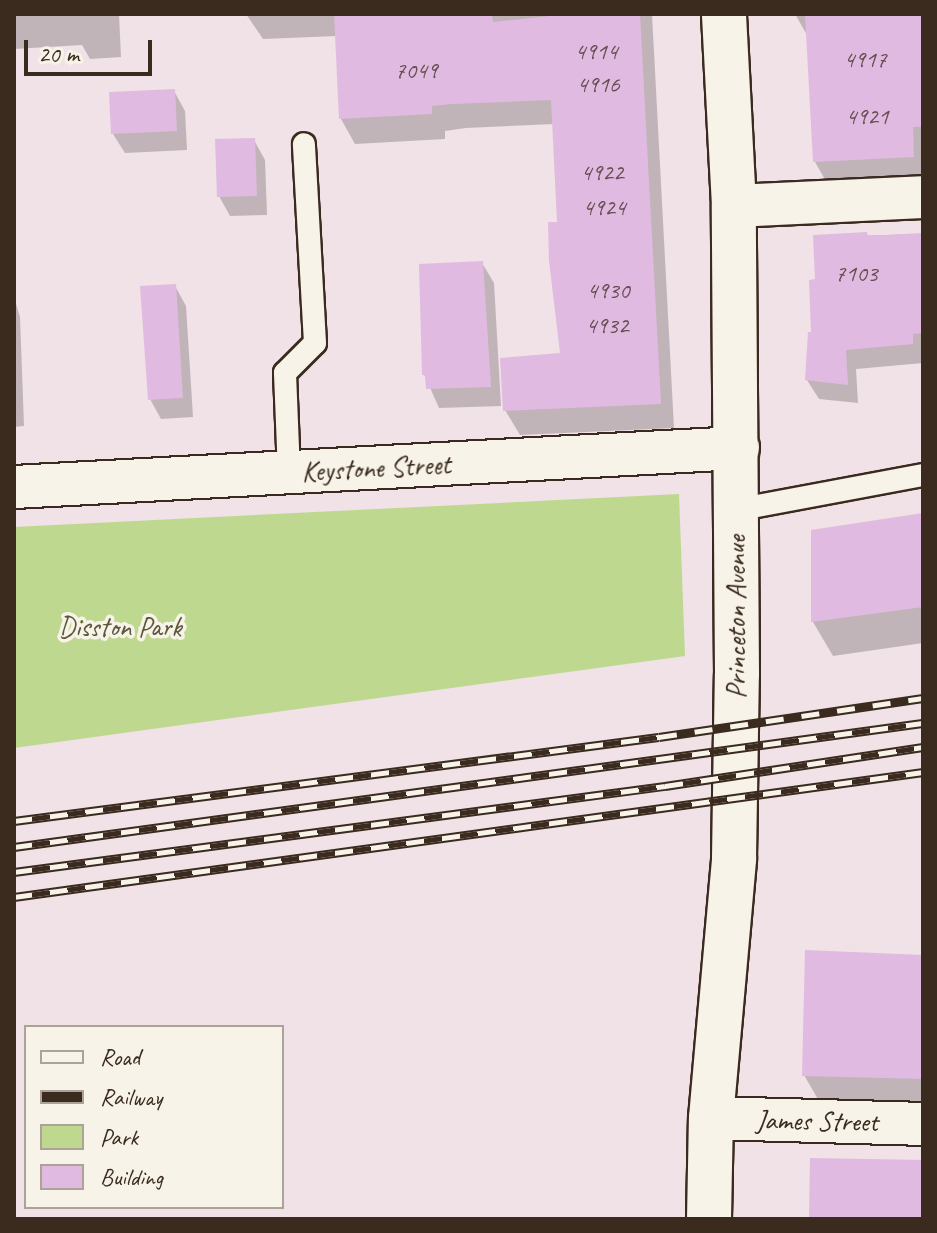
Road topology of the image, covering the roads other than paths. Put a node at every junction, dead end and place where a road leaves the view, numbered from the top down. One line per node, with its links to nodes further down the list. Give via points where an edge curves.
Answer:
1 (724, 14): 4 (main road, Princeton Avenue)
2 (304, 144): 6 (lane, via 315,343 285,373)
3 (923, 197): 4 (street)
4 (734, 206): 5 (main road, Princeton Avenue)
5 (738, 448): 6 (street, Keystone Street); 9 (main road, Princeton Avenue)
6 (289, 473): 8 (street, Keystone Street)
7 (923, 475): 9 (lane)
8 (14, 487)
9 (736, 510): 10 (main road, Princeton Avenue, via 734,858)
10 (711, 1118): 11 (street, James Street); 12 (main road, Princeton Avenue)
11 (923, 1124)
12 (709, 1219)

